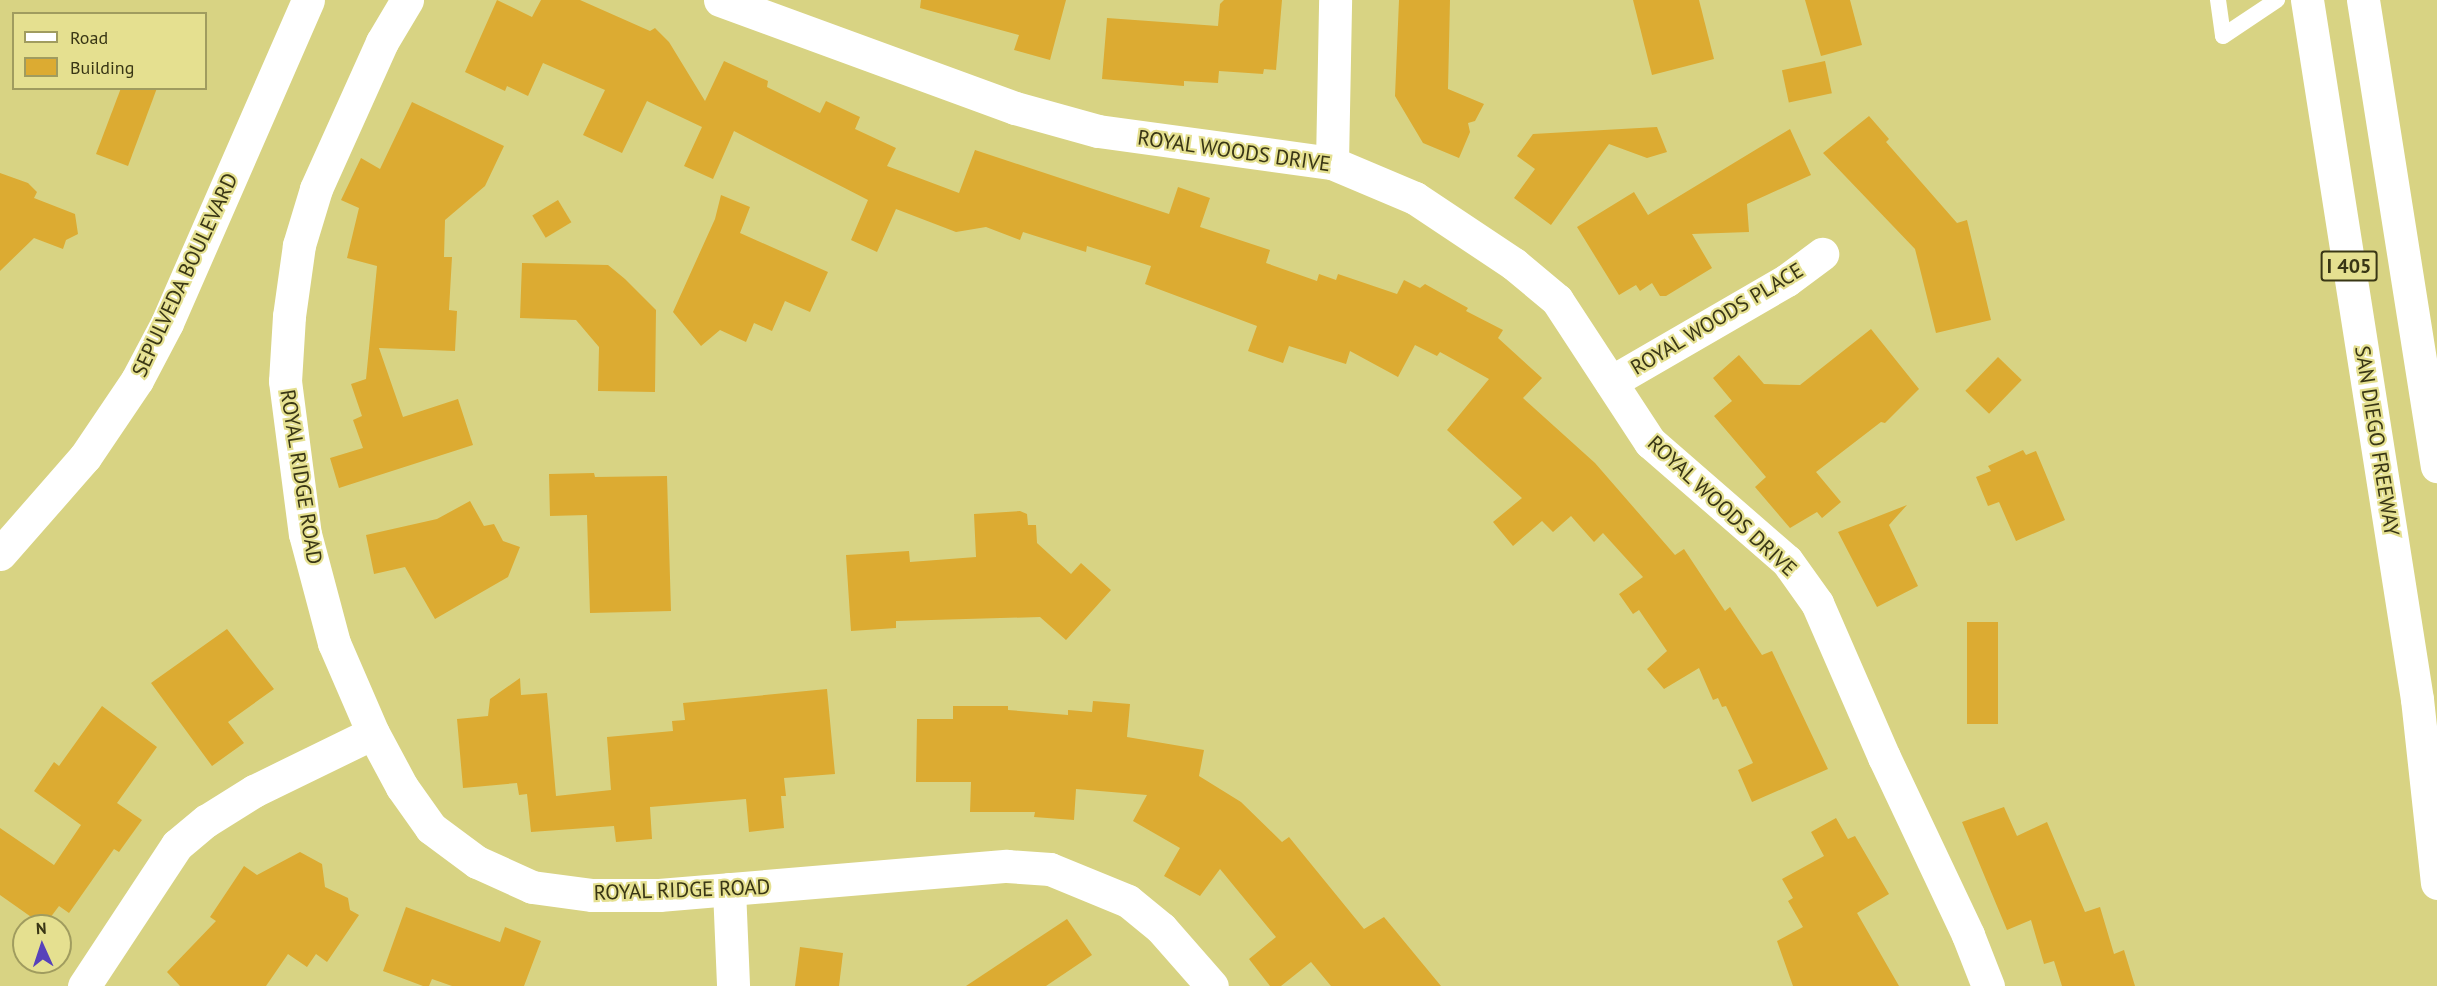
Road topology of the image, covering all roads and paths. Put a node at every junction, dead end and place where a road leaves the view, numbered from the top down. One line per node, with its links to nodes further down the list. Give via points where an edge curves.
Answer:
1 (308, 0): 13 (main road, SEPULVEDA BOULEVARD, via 167,323 137,380 85,457)
2 (407, 0): 14 (main road, ROYAL RIDGE ROAD, via 382,42 316,189 299,245 285,381 305,534 334,643)
3 (720, 0): 9 (main road, ROYAL WOODS DRIVE, via 1015,108 1098,131)
4 (1335, 0): 9 (main road)
5 (2218, 0): 6 (lane, via 2223,36)
6 (2277, 0)
7 (2307, 0): 15 (main road, SAN DIEGO FREEWAY / I 405, via 2417,699)
8 (2363, 0): 12 (main road)
9 (1332, 163): 11 (main road, ROYAL WOODS DRIVE, via 1415,198 1514,264 1557,300)
10 (1822, 254): 11 (main road, ROYAL WOODS PLACE, via 1787,280)
11 (1611, 382): 20 (main road, ROYAL WOODS DRIVE, via 1650,442 1787,561 1817,603)
12 (2437, 466)
13 (0, 554)
14 (372, 733): 16 (main road, ROYAL RIDGE ROAD, via 402,787 431,828 477,862 532,887 592,895); 17 (main road, via 254,791 177,845)
15 (2437, 883)
16 (729, 889): 18 (main road); 19 (main road, ROYAL RIDGE ROAD, via 1007,866 1050,869 1128,901 1161,928)
17 (84, 986)
18 (734, 986)
19 (1212, 986)
20 (1988, 986)

